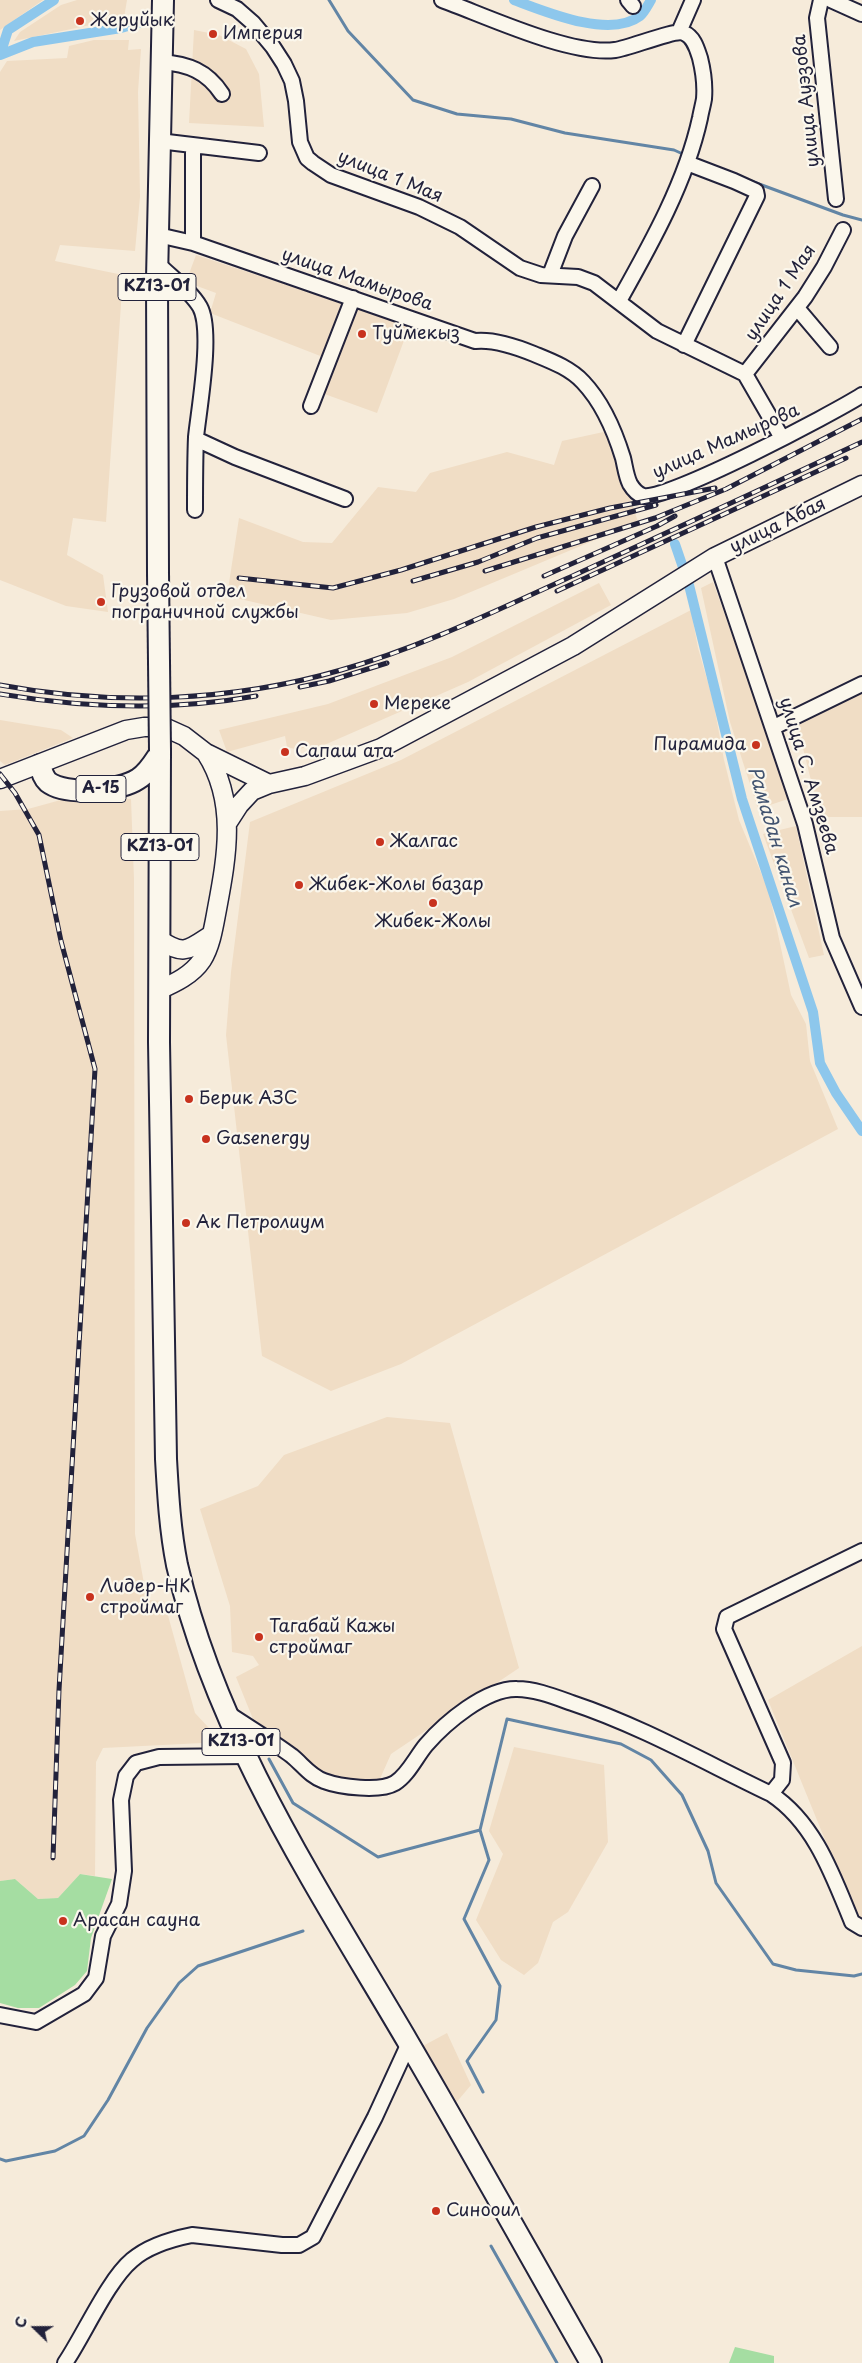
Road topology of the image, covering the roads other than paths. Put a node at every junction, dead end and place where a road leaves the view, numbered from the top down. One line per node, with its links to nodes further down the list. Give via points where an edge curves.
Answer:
1 (163, 0): 9 (highway, KZ13-01)
2 (218, 0): 21 (street, улица 1 Мая, via 237,9 273,47 284,64 296,100 300,142 312,163 331,175 419,207 460,228 520,268)
3 (442, 0): 8 (street, via 585,49 616,50)
4 (693, 0): 8 (street)
5 (821, 0): 16 (street, улица Ауэзова, via 817,18)
6 (831, 0): 7 (street)
7 (862, 14)
8 (679, 32): 14 (street, via 691,38 698,50 704,86 704,100)
9 (161, 62): 10 (street, via 180,63 196,69 208,76); 11 (highway, KZ13-01)
10 (222, 94)
11 (159, 141): 12 (street); 18 (highway, KZ13-01)
12 (192, 145): 13 (street); 19 (street)
13 (259, 153)
14 (686, 163): 23 (street, via 645,255); 25 (street, via 734,181 756,192 757,196)
15 (592, 186): 21 (street)
16 (836, 199)
17 (843, 230): 24 (street, улица 1 Мая, via 824,268)
18 (158, 235): 19 (street, улица Мамырова); 20 (highway, KZ13-01)
19 (193, 243): 22 (street, улица Мамырова)
20 (157, 263): 31 (street, via 178,281 200,308 204,325); 38 (highway, KZ13-01, bridge)
21 (550, 274): 23 (street, улица 1 Мая, via 586,280)
22 (353, 298): 29 (street); 30 (street, улица Мамырова, via 475,341 519,348 572,372 594,396 614,435 628,482 644,496 668,492)
23 (619, 301): 25 (street, улица 1 Мая, via 650,327)
24 (797, 308): 26 (street); 27 (street, улица 1 Мая)
25 (684, 345): 27 (street, улица 1 Мая)
26 (830, 347)
27 (745, 374): 30 (street)
28 (862, 396): 30 (street, улица Мамырова)
29 (311, 406)
30 (782, 438)
31 (196, 439): 33 (street); 34 (street)
32 (862, 485): 35 (main road, улица Абая)
33 (345, 499)
34 (195, 510)
35 (715, 557): 37 (street, улица С. Амзеева); 42 (main road, улица Абая, via 573,646 381,748 305,776)
36 (862, 684): 37 (street)
37 (774, 727): 46 (street, улица С. Амзеева, via 805,824 832,938)
38 (160, 752): 40 (highway, A-15, via 140,778 117,787 99,789 70,789 50,783 43,776); 45 (highway, KZ13-01)
39 (206, 753): 40 (main road, via 184,736 164,727 144,727 126,730); 42 (main road); 43 (main road, via 224,792)
40 (40, 765): 41 (main road)
41 (0, 779)
42 (269, 784): 43 (main road, улица Абая, via 252,791)
43 (228, 822): 44 (main road, via 224,877)
44 (211, 935): 45 (main road, via 186,950 174,949); 47 (main road, via 197,967)
45 (160, 940): 47 (highway, KZ13-01)
46 (859, 988): 48 (street, улица С. Амзеева)
47 (159, 990): 50 (highway, KZ13-01, via 163,1330 170,1513 188,1608 215,1685)
48 (862, 1006)
49 (862, 1551): 52 (street, via 728,1617 724,1629 783,1763 782,1780)
50 (229, 1714): 51 (highway, KZ13-01); 52 (street, via 325,1782 384,1787 403,1776 446,1724 486,1697 517,1688 604,1713)
51 (246, 1756): 54 (street, via 159,1757 136,1763 126,1776 121,1800 124,1871 119,1904 103,1936 96,1978 84,1994 36,2022); 55 (highway, KZ13-01, via 341,1930)
52 (771, 1794): 53 (street, via 787,1805 816,1843 852,1922)
53 (862, 1928)
54 (0, 2015)
55 (409, 2043): 56 (street, via 313,2237 299,2244 282,2245 192,2235 140,2254 125,2266); 57 (highway, KZ13-01)
56 (65, 2363)
57 (590, 2363)

